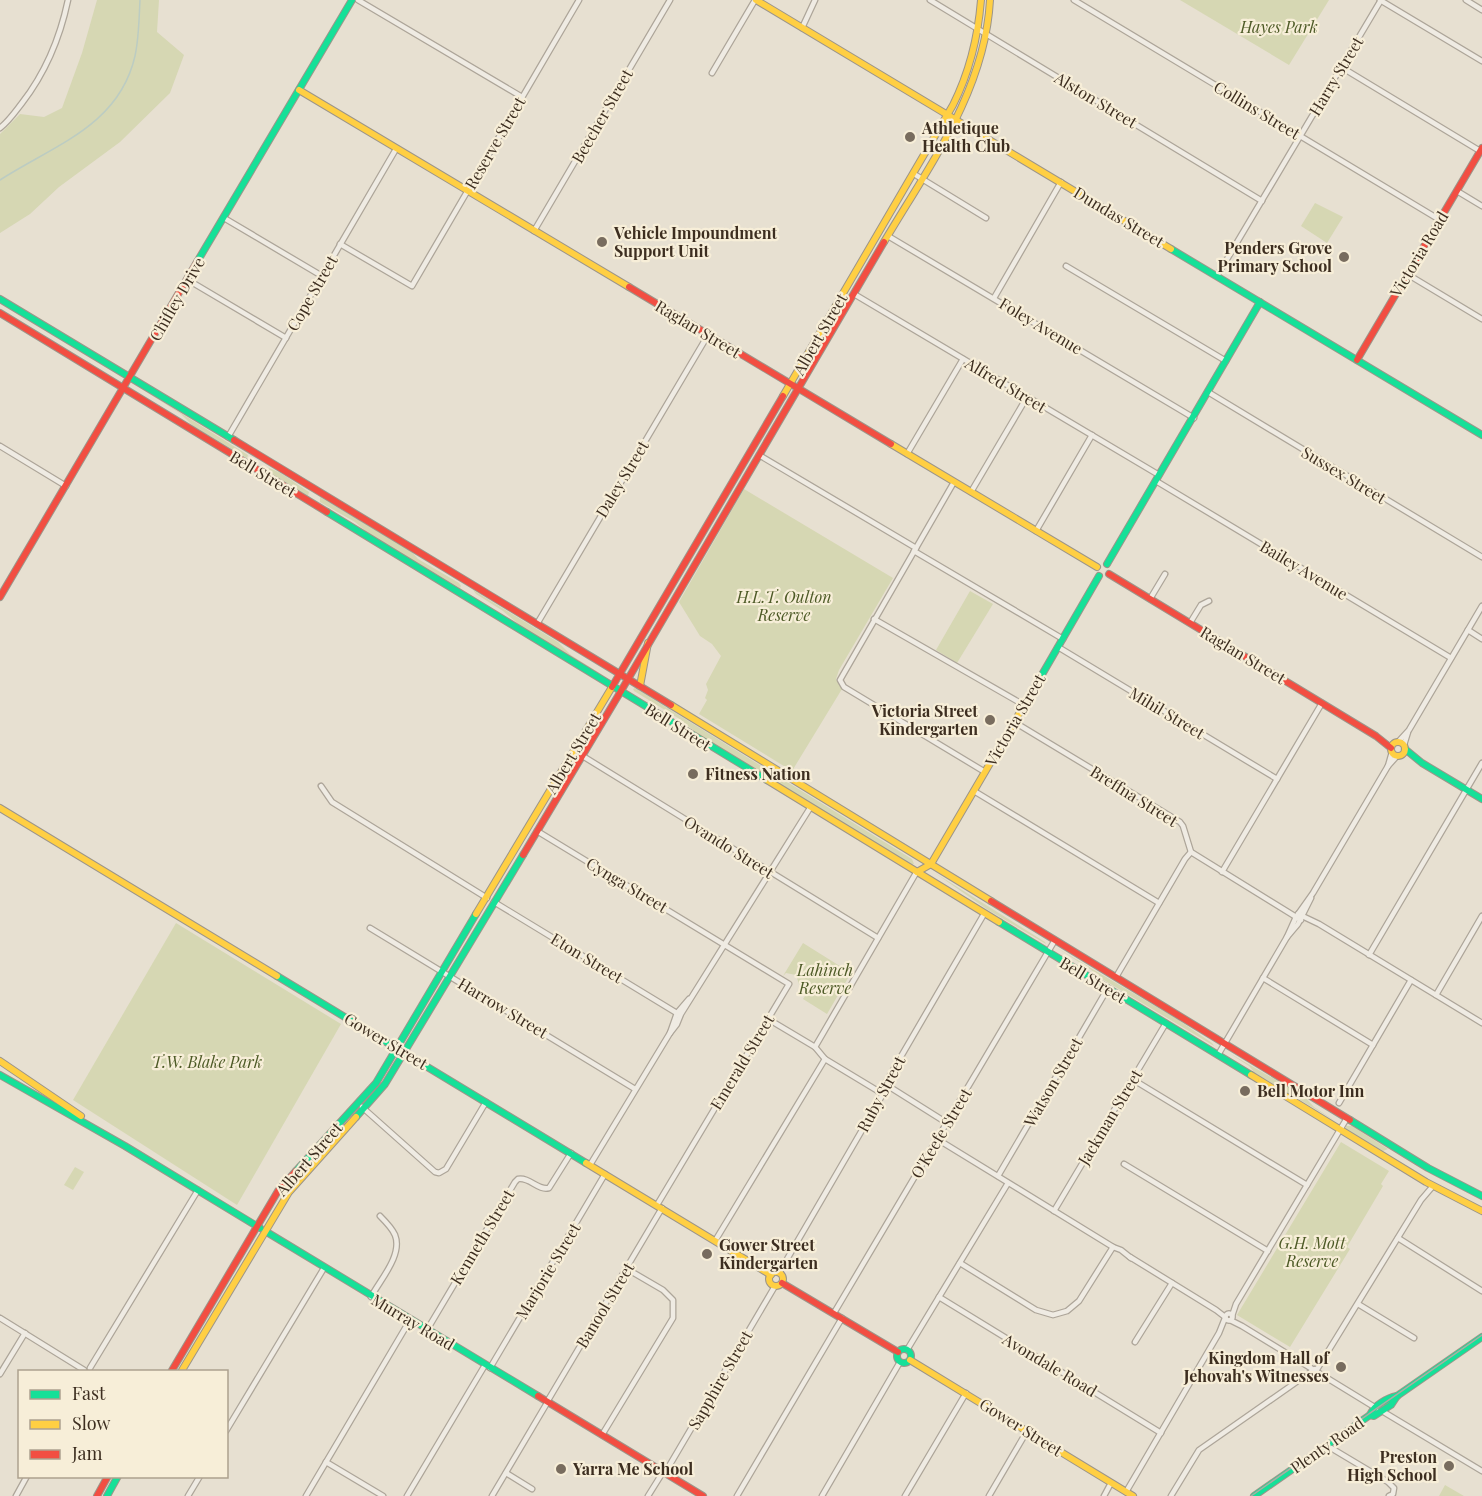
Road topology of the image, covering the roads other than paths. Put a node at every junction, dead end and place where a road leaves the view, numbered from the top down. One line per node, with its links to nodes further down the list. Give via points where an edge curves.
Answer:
1 (68, 0): 25 (street, via 46,67)
2 (352, 0): 21 (main road, Chifley Drive)
3 (358, 0): 22 (street)
4 (670, 0): 39 (street, Beecher Street)
5 (755, 0): 15 (main road, Dundas Street); 20 (street)
6 (815, 0): 15 (street)
7 (930, 0): 16 (street, Alston Street)
8 (981, 0): 16 (main road, Albert Street)
9 (990, 0): 17 (main road, Albert Street)
10 (1074, 0): 26 (street, Collins Street)
11 (1381, 0): 18 (street); 19 (street, Harry Street)
12 (1466, 0): 14 (street)
13 (575, 2): 22 (street, Reserve Street)
14 (1482, 10)
15 (802, 28): 23 (main road, Dundas Street)
16 (980, 30): 17 (street, Alston Street); 23 (main road, Albert Street, via 973,58)
17 (987, 34): 24 (main road, Albert Street, via 971,88); 34 (street, Alston Street)
18 (1482, 61)
19 (1341, 67): 26 (street, Harry Street); 28 (street)
20 (712, 73)
21 (299, 90): 27 (main road, Raglan Street); 36 (main road, Chifley Drive)
22 (522, 97): 32 (street, Reserve Street)
23 (948, 115): 24 (main road, Dundas Street); 29 (main road, Albert Street)
24 (956, 119): 30 (main road, Albert Street); 31 (main road, Dundas Street)
25 (0, 128)
26 (1300, 136): 34 (street, Harry Street); 38 (street, Collins Street)
27 (396, 149): 32 (main road, Raglan Street); 41 (street, Cope Street)
28 (1481, 150): 33 (main road, Victoria Road)
29 (914, 174): 30 (street); 59 (main road, Albert Street)
30 (921, 178): 37 (street); 40 (main road, Albert Street)
31 (1061, 182): 45 (main road, Dundas Street); 48 (street)
32 (467, 191): 39 (main road, Raglan Street); 41 (street, Reserve Street, via 412,286)
33 (1456, 191): 35 (street); 38 (main road, Victoria Road)
34 (1262, 201): 45 (street, Harry Street)
35 (1482, 206)
36 (224, 218): 44 (street); 46 (main road, Chifley Drive)
37 (986, 218)
38 (1440, 220): 43 (main road, Victoria Road)
39 (534, 231): 53 (main road, Raglan Street)
40 (888, 236): 47 (main road, Albert Street); 48 (street, Foley Avenue)
41 (340, 244): 44 (street, Cope Street)
42 (1066, 266): 57 (street)
43 (1407, 274): 52 (street); 56 (main road, Victoria Road)
44 (322, 276): 54 (street, Cope Street)
45 (1217, 276): 50 (main road, Dundas Street)
46 (188, 280): 54 (street); 58 (main road, Chifley Drive)
47 (854, 294): 55 (street, Alfred Street); 61 (main road, Albert Street)
48 (994, 298): 64 (street, Foley Avenue)
49 (0, 299): 58 (main road, Bell Street)
50 (1260, 302): 56 (main road, Dundas Street); 57 (main road)
51 (0, 313): 60 (main road, Bell Street)
52 (1482, 319)
53 (708, 335): 59 (main road, Raglan Street); 104 (street, Daley Street)
54 (286, 338): 68 (street, Cope Street)
55 (963, 359): 63 (street, Alfred Street); 71 (street)
56 (1357, 360): 67 (main road, Dundas Street)
57 (1226, 361): 62 (main road)
58 (130, 378): 60 (main road, Chifley Drive); 68 (main road, Bell Street)
59 (791, 384): 61 (main road, Raglan Street); 65 (main road, Albert Street)
60 (124, 388): 74 (main road, Bell Street); 79 (main road, Chifley Drive)
61 (798, 388): 69 (main road, Albert Street); 71 (main road, Raglan Street)
62 (1208, 392): 64 (main road); 85 (street, Sussex Street)
63 (1027, 397): 66 (street, Alfred Street); 81 (street)
64 (1194, 418): 77 (main road)
65 (762, 434): 69 (main road); 75 (main road, Albert Street)
66 (1092, 435): 77 (street, Alfred Street); 83 (street)
67 (1482, 435)
68 (228, 436): 72 (main road, Bell Street)
69 (769, 438): 73 (main road, Albert Street)
70 (0, 446): 79 (street)
71 (907, 454): 78 (main road, Raglan Street)
72 (258, 455): 74 (main road); 80 (main road, Bell Street)
73 (759, 455): 76 (main road, Albert Street); 84 (street)
74 (251, 466): 82 (main road, Bell Street)
75 (738, 474): 76 (main road); 88 (main road, Albert Street)
76 (745, 478): 89 (main road, Albert Street)
77 (1158, 478): 86 (main road); 111 (street, Bailey Avenue)
78 (954, 482): 81 (main road, Raglan Street); 84 (street)
79 (66, 486): 96 (main road, Chifley Drive)
80 (318, 491): 82 (main road); 93 (main road, Bell Street)
81 (971, 492): 83 (main road, Raglan Street)
82 (311, 503): 97 (main road, Bell Street)
83 (1036, 531): 87 (main road, Raglan Street)
84 (915, 550): 101 (street); 107 (street)
85 (1482, 557)
86 (1107, 564): 87 (main road); 90 (main road)
87 (1097, 567): 92 (main road)
88 (682, 570): 89 (main road); 94 (main road, Albert Street)
89 (689, 574): 95 (main road, Albert Street)
90 (1109, 574): 92 (main road); 98 (main road, Raglan Street)
91 (1165, 574): 98 (street)
92 (1099, 576): 107 (main road, Victoria Street)
93 (472, 584): 97 (main road); 104 (main road, Bell Street)
94 (670, 590): 95 (main road); 102 (main road, Albert Street)
95 (677, 594): 105 (main road, Albert Street)
96 (0, 597)
97 (465, 597): 115 (main road, Bell Street)
98 (1150, 599): 103 (main road, Raglan Street)
99 (1209, 601): 103 (street, via 1201,605)
100 (1482, 606): 106 (street)
101 (874, 619): 118 (street); 127 (street, via 840,680 844,687)
102 (652, 621): 105 (main road); 112 (main road, Albert Street)
103 (1190, 623): 117 (main road, Raglan Street)
104 (537, 624): 112 (main road, Bell Street)
105 (658, 625): 109 (main road, Albert Street)
106 (1468, 630): 108 (street); 111 (street)
107 (1063, 639): 110 (main road, Victoria Street)
108 (1482, 639)
109 (648, 643): 113 (main road, Albert Street); 114 (main road)
110 (1058, 647): 118 (main road, Victoria Street); 128 (street, Mihil Street)
111 (1451, 658): 124 (street)
112 (620, 674): 113 (main road, Bell Street); 115 (main road, Albert Street)
113 (628, 679): 114 (main road, Bell Street); 116 (main road, Albert Street)
114 (640, 686): 119 (main road, Bell Street)
115 (612, 687): 116 (main road, Bell Street); 122 (main road, Albert Street)
116 (621, 692): 121 (main road, Bell Street); 123 (main road, Albert Street)
117 (1322, 703): 124 (main road, Raglan Street); 128 (street)
118 (1024, 705): 120 (main road, Victoria Street)
119 (686, 714): 121 (main road); 138 (main road, Bell Street)
120 (1014, 722): 127 (main road, Victoria Street); 137 (street, Breffna Street, via 1180,822)
121 (695, 737): 134 (main road, Bell Street)
122 (581, 739): 123 (main road); 135 (main road, Albert Street)
123 (588, 743): 125 (main road, Albert Street)
124 (1398, 749): 130 (main road, Raglan Street); 146 (street)
125 (581, 755): 136 (main road, Albert Street); 139 (street, Ovando Street)
126 (1482, 763): 130 (street)
127 (985, 772): 131 (main road, Victoria Street)
128 (1277, 779): 140 (street)
129 (321, 786): 142 (street, via 332,802)
130 (1467, 790): 132 (main road, Raglan Street); 155 (street)
131 (974, 791): 138 (main road, Victoria Street); 144 (street)
132 (1482, 799)
133 (0, 808): 171 (main road, Gower Street)
134 (810, 808): 139 (street); 141 (main road, Bell Street)
135 (530, 826): 136 (street, Cynga Street); 142 (main road, Albert Street)
136 (536, 830): 143 (main road, Albert Street); 153 (street, Cynga Street)
137 (1191, 852): 140 (street); 144 (street)
138 (931, 864): 141 (main road); 152 (main road, Bell Street)
139 (770, 872): 150 (street, Ovando Street); 153 (street)
140 (1222, 872): 146 (street)
141 (916, 873): 145 (main road, Bell Street); 150 (street)
142 (487, 898): 143 (main road); 149 (main road, Albert Street)
143 (494, 902): 151 (main road, Albert Street); 165 (street, Eton Street)
144 (1160, 903): 160 (street)
145 (984, 914): 154 (main road, Bell Street); 179 (street, Ruby Street)
146 (1300, 915): 155 (street); 161 (street)
147 (1482, 916): 164 (street)
148 (370, 928): 158 (street, Harrow Street)
149 (465, 934): 151 (main road); 156 (main road, Albert Street)
150 (878, 938): 172 (street)
151 (472, 939): 157 (main road, Albert Street)
152 (1055, 940): 154 (street, O'Keefe Street); 160 (main road, Bell Street)
153 (725, 944): 165 (street); 166 (street, Emerald Street, via 789,984)
154 (1048, 952): 163 (main road, Bell Street); 186 (street, O'Keefe Street)
155 (1370, 955): 162 (street)
156 (451, 957): 157 (main road); 158 (main road, Albert Street)
157 (458, 961): 159 (main road, Albert Street)
158 (442, 971): 159 (street, Harrow Street); 171 (main road, Albert Street)
159 (449, 975): 173 (main road, Albert Street); 180 (street, Harrow Street)
160 (1116, 977): 169 (main road, Bell Street)
161 (1263, 978): 169 (street); 170 (street)
162 (1411, 980): 164 (street); 170 (street)
163 (1107, 988): 167 (main road, Bell Street); 195 (street, Watson Street)
164 (1436, 995): 168 (street)
165 (679, 1014): 180 (street)
166 (768, 1020): 172 (street); 203 (street, Emerald Street)
167 (1166, 1023): 174 (main road, Bell Street); 178 (street, Jackman Street)
168 (1482, 1023)
169 (1225, 1043): 174 (street); 185 (main road, Bell Street)
170 (1373, 1046): 183 (street)
171 (397, 1047): 173 (main road, Gower Street); 184 (main road, Albert Street)
172 (814, 1047): 175 (street)
173 (404, 1051): 182 (main road, Gower Street); 184 (main road, Albert Street, via 385,1084)
174 (1218, 1055): 187 (main road, Bell Street)
175 (825, 1059): 181 (street); 210 (street)
176 (0, 1061): 189 (main road, Murray Road)
177 (0, 1075): 189 (main road, Murray Road)
178 (1132, 1079): 198 (street); 204 (street, Jackman Street)
179 (885, 1084): 181 (street, Ruby Street); 186 (street)
180 (635, 1089): 192 (street)
181 (883, 1094): 216 (street, Ruby Street)
182 (486, 1102): 184 (street, via 446,1169 439,1173); 190 (main road, Gower Street)
183 (1339, 1103)
184 (361, 1106): 194 (main road, Albert Street)
185 (1347, 1118): 187 (street); 201 (main road, Bell Street)
186 (947, 1123): 188 (street, O'Keefe Street)
187 (1340, 1129): 196 (main road, Bell Street); 198 (street)
188 (937, 1139): 195 (street); 225 (street, O'Keefe Street)
189 (125, 1146): 200 (main road, Murray Road)
190 (571, 1153): 192 (main road, Gower Street); 231 (street, Kenneth Street, via 549,1188 524,1178 515,1182)
191 (1124, 1164): 212 (street)
192 (590, 1165): 193 (main road, Gower Street)
193 (605, 1174): 203 (main road, Gower Street); 240 (street, Marjorie Street)
194 (297, 1176): 207 (main road, Albert Street, via 278,1191); 208 (main road, Albert Street)
195 (998, 1176): 197 (street)
196 (1426, 1182): 199 (main road, Bell Street); 202 (street)
197 (1008, 1183): 204 (street); 213 (street)
198 (1307, 1185): 212 (street)
199 (1434, 1186): 202 (street); 205 (main road, Bell Street)
200 (198, 1190): 207 (main road, Murray Road); 242 (street)
201 (1482, 1196)
202 (1422, 1200): 209 (street)
203 (659, 1207): 210 (main road, Gower Street); 215 (street, Banool Street)
204 (1054, 1211): 211 (street)
205 (1482, 1211)
206 (381, 1216): 221 (street, via 395,1233 396,1253)
207 (257, 1226): 208 (main road, Murray Road); 224 (main road, Albert Street)
208 (265, 1231): 214 (main road, Murray Road); 226 (main road, Albert Street)
209 (1398, 1238): 220 (street); 223 (street)
210 (715, 1241): 217 (main road, Gower Street)
211 (1113, 1248): 213 (street, via 1079,1301 1067,1311 1053,1315 1036,1310); 218 (street)
212 (1268, 1251): 227 (street)
213 (960, 1263): 222 (street)
214 (324, 1268): 221 (main road, Murray Road); 250 (street)
215 (627, 1269): 248 (street, Banool Street); 253 (street, via 673,1300 673,1318)
216 (778, 1273): 217 (main road); 219 (main road, via 783,1278)
217 (771, 1275): 219 (main road, via 771,1283)
218 (1172, 1282): 227 (street); 235 (street)
219 (779, 1284): 225 (main road); 258 (street, Sapphire Street)
220 (1482, 1292)
221 (371, 1297): 230 (main road, Murray Road)
222 (939, 1298): 236 (street); 252 (street, Avondale Road)
223 (1358, 1304): 234 (street); 245 (street)
224 (206, 1312): 226 (main road); 243 (main road, Albert Street)
225 (834, 1313): 229 (main road)
226 (214, 1317): 244 (main road, Albert Street)
227 (1229, 1317): 245 (street); 252 (street)
228 (0, 1318): 232 (street)
229 (842, 1318): 237 (main road); 278 (street)
230 (410, 1320): 231 (main road, Murray Road); 255 (street)
231 (427, 1330): 240 (main road, Murray Road)
232 (25, 1333): 241 (street); 246 (street)
233 (1482, 1337): 249 (main road, Plenty Road, via 1397,1396 1396,1401)
234 (1414, 1338)
235 (1136, 1342)
236 (907, 1350): 237 (main road); 238 (main road)
237 (898, 1352): 239 (main road)
238 (910, 1360): 239 (main road); 247 (main road, Gower Street)
239 (900, 1362): 279 (street)
240 (488, 1367): 248 (main road, Murray Road); 274 (street, Marjorie Street)
241 (82, 1370)
242 (92, 1370)
243 (172, 1370)
244 (182, 1370)
245 (1315, 1370): 249 (street); 283 (street, via 1198,1450)
246 (0, 1374)
247 (966, 1393): 251 (main road, Gower Street); 280 (street)
248 (547, 1402): 253 (main road, Murray Road); 257 (street, Banool Street)
249 (1379, 1409): 254 (main road, Plenty Road); 256 (street)
250 (228, 1428)
251 (1027, 1431): 263 (main road, Gower Street); 281 (street)
252 (1161, 1432): 267 (street)
253 (602, 1435): 258 (main road, Murray Road)
254 (1326, 1445): 268 (street, via 1388,1482 1394,1488); 284 (main road, Plenty Road)
255 (326, 1462): 272 (street); 273 (street)
256 (1482, 1471)
257 (506, 1473): 265 (street); 275 (street, Banool Street)
258 (664, 1473): 276 (street, Sapphire Street); 277 (main road, Murray Road)
259 (26, 1478): 269 (street)
260 (107, 1478): 264 (main road)
261 (117, 1478): 266 (main road)
262 (199, 1478): 271 (street)
263 (1111, 1483): 267 (main road, Gower Street); 282 (street)
264 (101, 1488): 266 (main road); 270 (main road)
265 (532, 1489)
266 (108, 1494)
267 (1129, 1494)
268 (1391, 1495)
269 (16, 1496)
270 (97, 1496)
271 (188, 1496)
272 (306, 1496)
273 (383, 1496)
274 (407, 1496)
275 (492, 1496)
276 (648, 1496)
277 (703, 1496)
278 (737, 1496)
279 (822, 1496)
280 (905, 1496)
281 (989, 1496)
282 (1104, 1496)
283 (1171, 1496)
284 (1254, 1496)

